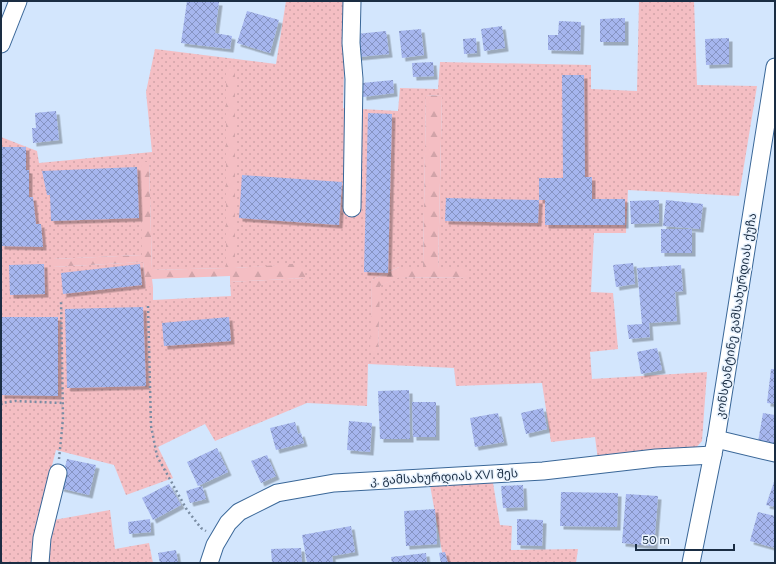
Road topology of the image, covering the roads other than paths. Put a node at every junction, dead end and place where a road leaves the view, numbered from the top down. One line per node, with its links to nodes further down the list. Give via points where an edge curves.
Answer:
1 (18, 1): 3 (street)
2 (352, 1): 5 (street)
3 (1, 44)
4 (775, 67): 6 (street, კონსტანტინე გამსახურდიას ქუჩა)
5 (352, 208)
6 (715, 447): 7 (street, კ. გამსახურდიას XVI შეს); 10 (street, კ. გამსახურდიას XVI შეს, via 656,458 543,471 334,482 277,493 238,512 215,545); 11 (street, კონსტანტინე გამსახურდიას ქუჩა)
7 (775, 453)
8 (58, 473): 9 (street, via 42,538)
9 (40, 563)
10 (209, 563)
11 (691, 563)

